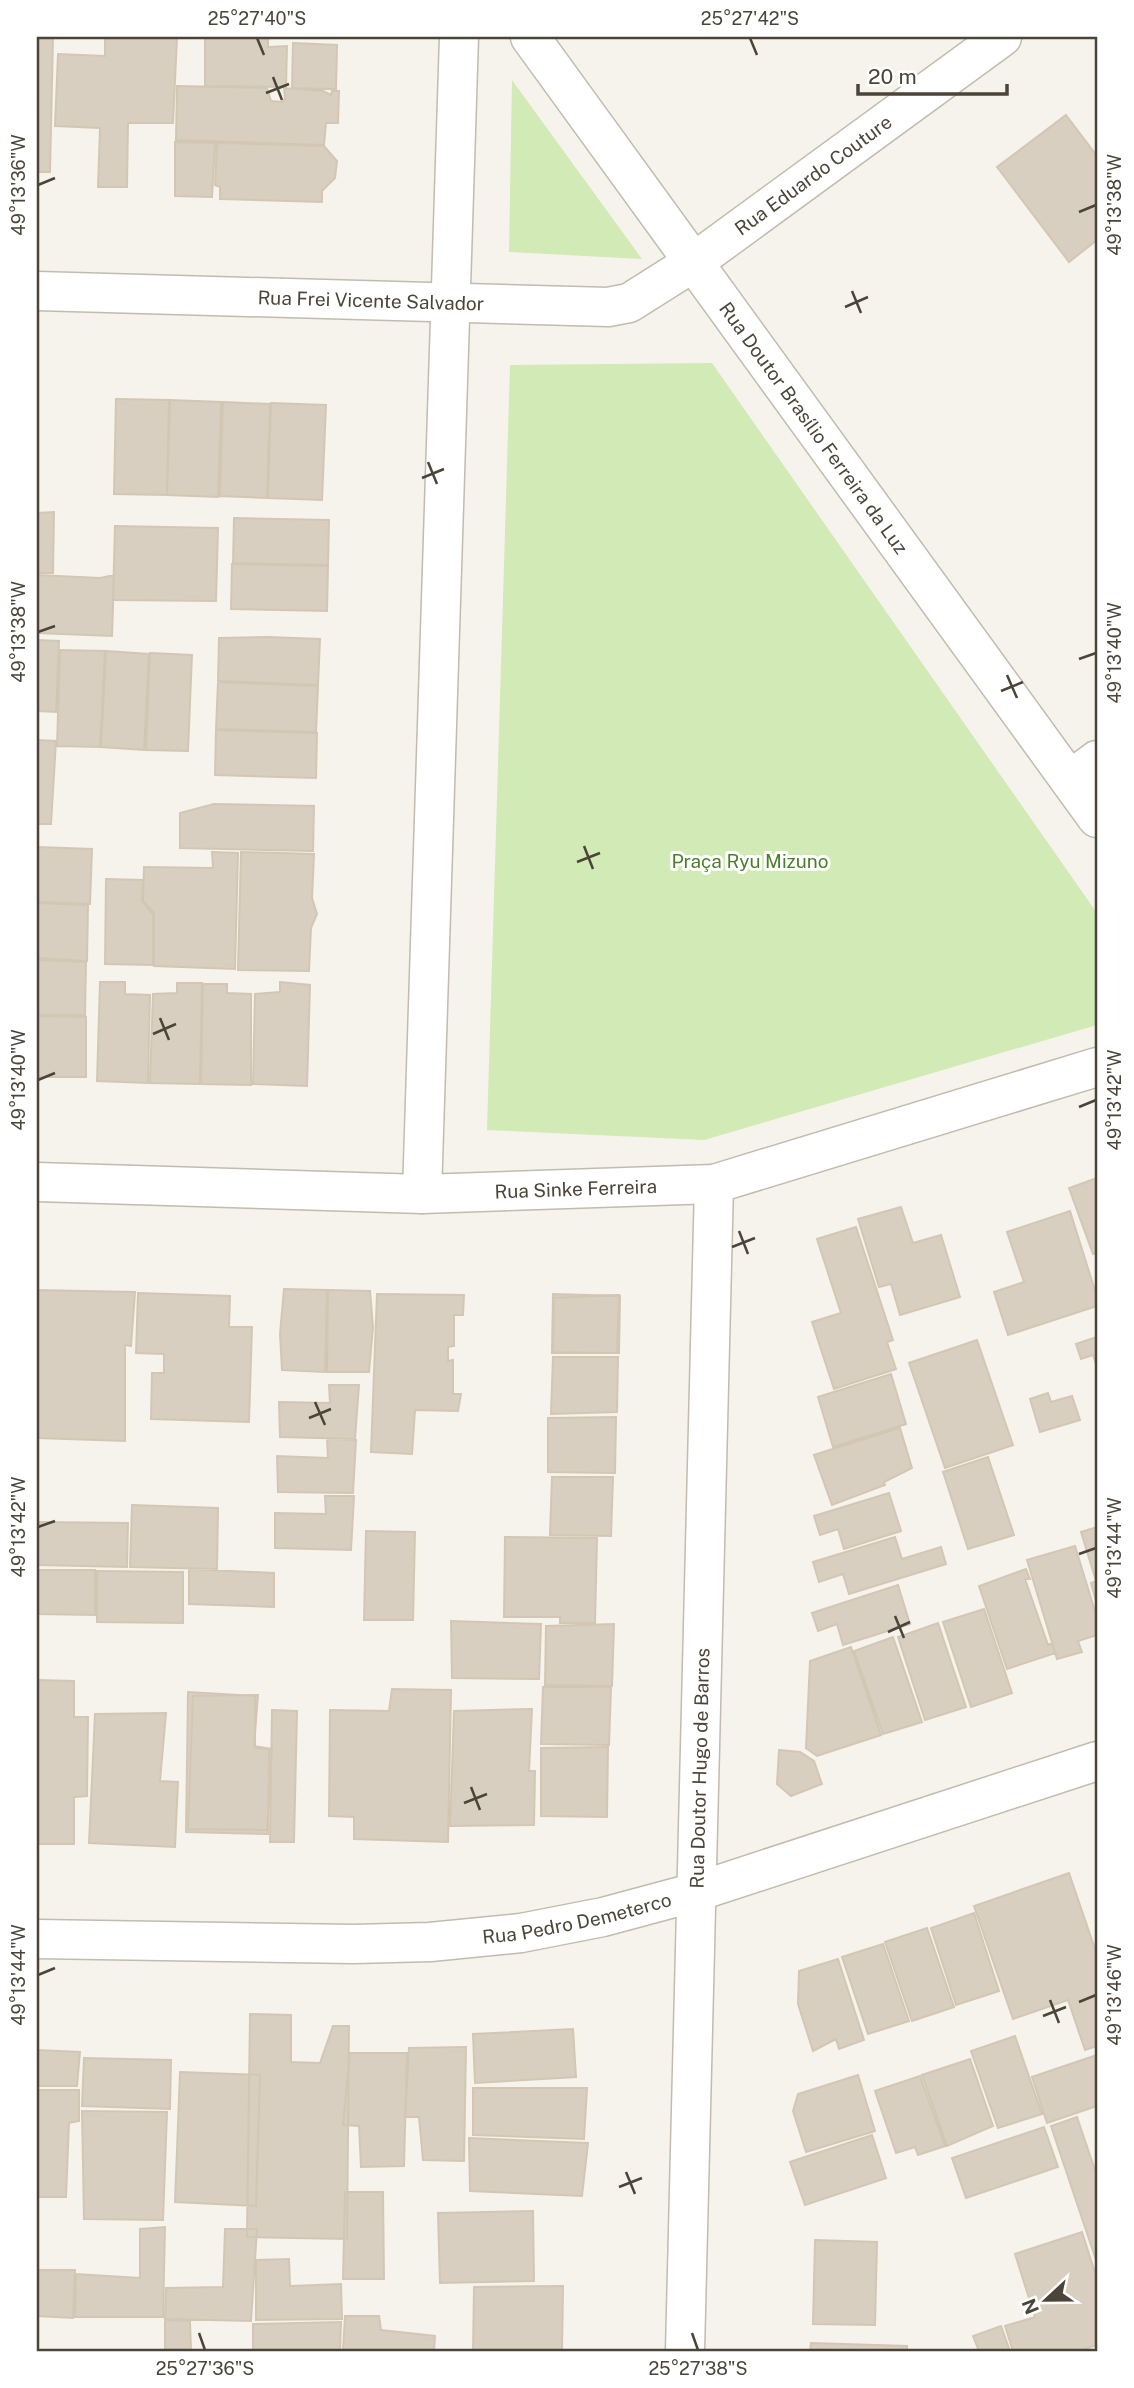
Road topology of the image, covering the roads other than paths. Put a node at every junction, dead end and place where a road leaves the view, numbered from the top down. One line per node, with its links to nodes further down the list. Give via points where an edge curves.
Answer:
1 (459, 37): 6 (street)
2 (530, 37): 4 (street, Rua Doutor Brasílio Ferreira da Luz)
3 (1002, 37): 4 (street, Rua Eduardo Couture)
4 (694, 262): 6 (street, Rua Frei Vicente Salvador, via 629,303 608,307); 7 (street, Rua Doutor Brasílio Ferreira da Luz)
5 (37, 291): 6 (street, Rua Frei Vicente Salvador)
6 (451, 302): 12 (street)
7 (1083, 770): 8 (street, Rua Doutor Brasílio Ferreira da Luz)
8 (1097, 818)
9 (1097, 1067): 11 (street, Rua Sinke Ferreira)
10 (37, 1182): 12 (street, Rua Sinke Ferreira)
11 (714, 1184): 12 (street, Rua Sinke Ferreira); 14 (street, Rua Doutor Hugo de Barros)
12 (422, 1194)
13 (1097, 1761): 14 (street, Rua Pedro Demeterco)
14 (696, 1892): 15 (street, Rua Pedro Demeterco, via 521,1933 430,1942); 16 (street, Rua Doutor Hugo de Barros)
15 (37, 1939)
16 (685, 2351)

